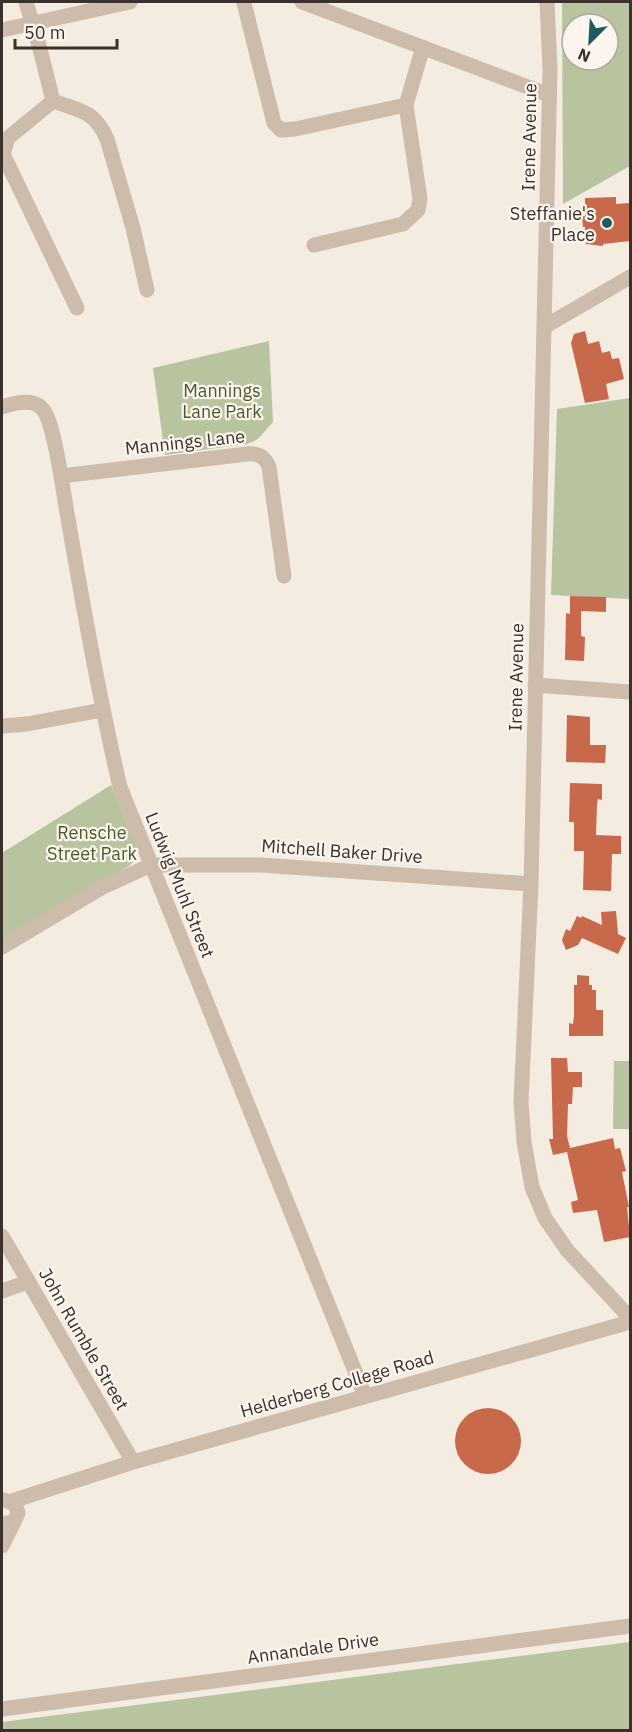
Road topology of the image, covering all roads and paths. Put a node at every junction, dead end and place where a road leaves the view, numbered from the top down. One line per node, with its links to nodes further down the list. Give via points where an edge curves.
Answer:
1 (26, 2): 6 (street)
2 (130, 2): 6 (street)
3 (302, 2): 8 (street)
4 (547, 2): 9 (street, Irene Avenue)
5 (244, 3): 11 (street, via 274,123 281,130)
6 (33, 22): 7 (street); 10 (street)
7 (2, 30)
8 (423, 47): 9 (street); 11 (street)
9 (549, 95): 16 (street, Irene Avenue)
10 (53, 101): 14 (street, via 94,117 101,126 134,228); 15 (street, via 8,138 3,154)
11 (406, 105): 12 (street, via 420,199 418,210 404,224)
12 (314, 245)
13 (630, 277): 16 (street)
14 (147, 290)
15 (77, 308)
16 (544, 327): 20 (street, Irene Avenue)
17 (2, 407): 18 (street, Ludwig Muhl Street, via 32,403 44,411)
18 (61, 476): 19 (street, Mannings Lane, via 260,455 269,467); 22 (street, Ludwig Muhl Street)
19 (284, 576)
20 (535, 685): 21 (street); 25 (street, Irene Avenue)
21 (630, 692)
22 (102, 710): 23 (street); 24 (street, Ludwig Muhl Street, via 120,787)
23 (2, 726)
24 (151, 864): 25 (street, Mitchell Baker Drive, via 261,865); 26 (street, via 100,888); 31 (street, Ludwig Muhl Street)
25 (531, 884): 30 (street, Irene Avenue, via 521,1102 532,1187 545,1218 567,1250)
26 (2, 947)
27 (2, 1236): 28 (street, John Rumble Street)
28 (28, 1282): 29 (street); 32 (street, John Rumble Street)
29 (2, 1291)
30 (630, 1320): 31 (street, Helderberg College Road)
31 (365, 1396): 32 (street, Helderberg College Road)
32 (133, 1462): 33 (street, Helderberg College Road, via 56,1487)
33 (9, 1512): 34 (street)
34 (2, 1546)
35 (630, 1626): 36 (street, Annandale Drive)
36 (2, 1709)

